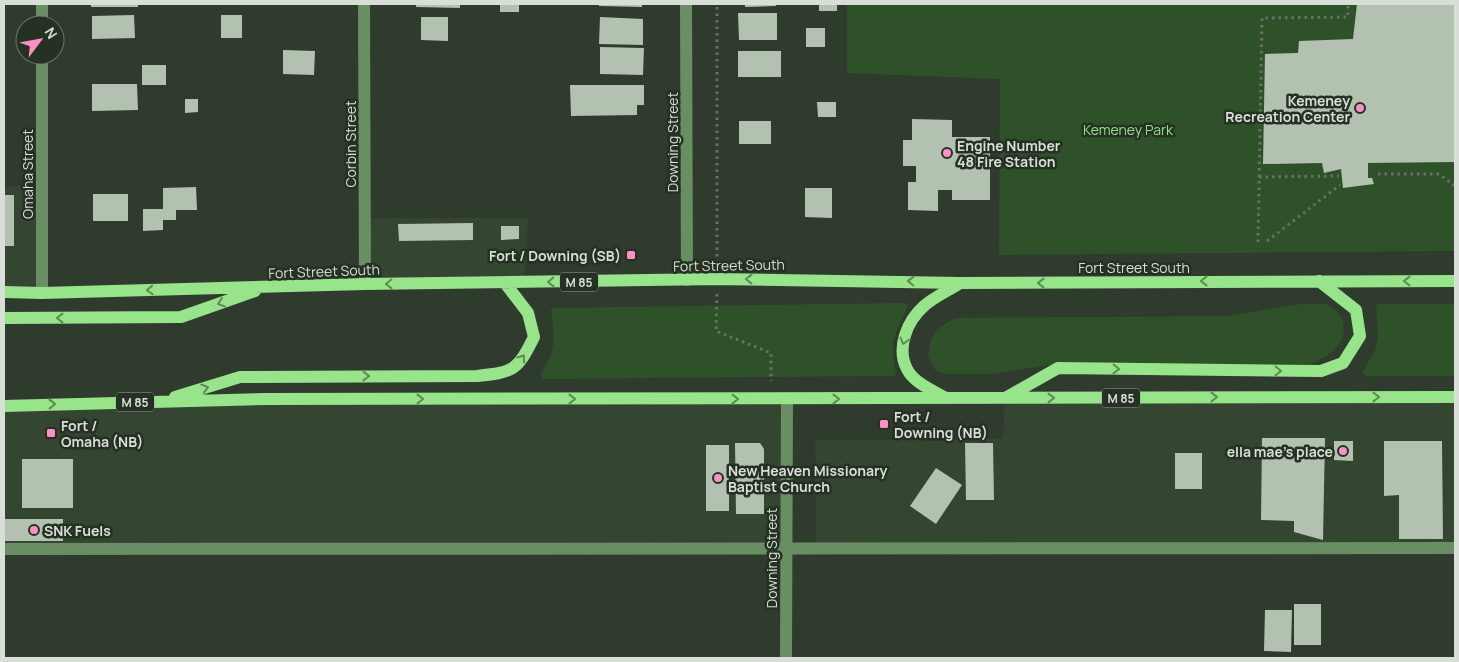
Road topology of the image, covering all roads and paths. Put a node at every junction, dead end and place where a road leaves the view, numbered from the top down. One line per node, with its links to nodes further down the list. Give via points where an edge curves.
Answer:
1 (364, 4): 19 (street, Corbin Street)
2 (686, 4): 14 (street, Downing Street)
3 (717, 4): 13 (path)
4 (1348, 4): 8 (path, via 1348,17 1262,18)
5 (42, 65): 22 (street, Omaha Street)
6 (1378, 174): 10 (path, via 1438,174)
7 (1339, 176): 8 (path)
8 (1259, 177): 12 (path)
9 (1340, 185): 11 (path)
10 (1455, 186)
11 (1266, 241)
12 (1258, 242)
13 (717, 278): 14 (main road, Fort Street South / M 85); 18 (main road, Fort Street South / M 85, one-way to 13); 24 (path, via 716,330 771,352)
14 (687, 280): 17 (main road, Fort Street South / M 85, one-way to 17)
15 (1319, 281): 16 (main road, Fort Street South / M 85, one-way to 15); 18 (main road, Fort Street South / M 85, one-way to 18); 27 (main road, one-way to 15, via 1058,368 1321,371 1343,363 1360,336 1356,310)
16 (1455, 281)
17 (505, 282): 19 (main road, Fort Street South / M 85, one-way to 19); 29 (main road, one-way to 17, via 240,377 477,376 500,373 522,361 534,337 528,313)
18 (960, 283): 26 (main road, one-way to 26, via 923,307 907,327 901,350 907,370)
19 (365, 284): 20 (main road, Fort Street South / M 85)
20 (267, 287): 22 (main road, Fort Street South / M 85, one-way to 22); 23 (main road, one-way to 23, via 180,317)
21 (4, 292): 22 (main road, Fort Street South / M 85)
22 (42, 293)
23 (4, 318)
24 (771, 374)
25 (1455, 397): 27 (main road, M 85, one-way to 25)
26 (945, 398): 27 (main road, M 85); 28 (main road, M 85, one-way to 26)
27 (1005, 398)
28 (787, 399): 29 (main road, M 85, one-way to 28); 33 (street, Downing Street)
29 (158, 402): 30 (main road, M 85, one-way to 29)
30 (4, 406)
31 (1455, 548): 33 (street)
32 (4, 549): 33 (street)
33 (786, 549): 34 (street, Downing Street)
34 (786, 658)

